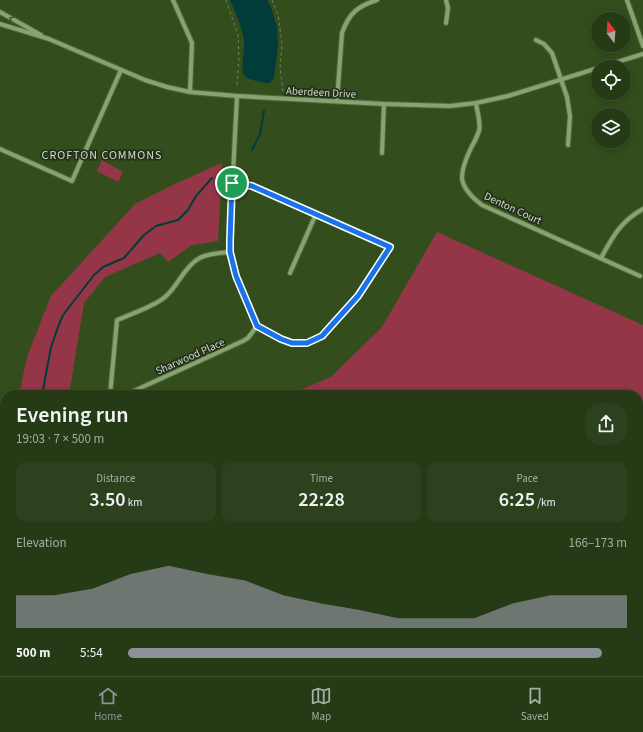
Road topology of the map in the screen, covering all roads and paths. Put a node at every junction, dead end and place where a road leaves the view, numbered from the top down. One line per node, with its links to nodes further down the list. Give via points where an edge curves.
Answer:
1 (173, 0): 19 (street, via 192,43)
2 (226, 0): 18 (path, via 238,35 240,57)
3 (272, 0): 21 (path, via 278,15 282,43 280,67)
4 (377, 0): 22 (street, via 361,6 345,24 342,33)
5 (446, 0): 8 (street)
6 (627, 0): 12 (street)
7 (0, 12): 10 (street, Aberdeen Drive, one-way to 7)
8 (446, 23)
9 (0, 24): 10 (street, Aberdeen Drive)
10 (49, 39): 15 (street, Aberdeen Drive)
11 (536, 40): 17 (street, via 552,53)
12 (643, 46)
13 (643, 54): 14 (street)
14 (624, 60)
15 (121, 70): 19 (street, Aberdeen Drive, via 144,80); 26 (street, via 72,181)
16 (591, 70): 17 (street, Aberdeen Drive)
17 (561, 79): 23 (street, Aberdeen Drive); 25 (street, via 570,116)
18 (236, 86)
19 (190, 92): 20 (street, Aberdeen Drive)
20 (237, 96): 21 (street, Aberdeen Drive); 28 (street)
21 (283, 99): 22 (street, Aberdeen Drive)
22 (337, 102): 24 (street, Aberdeen Drive)
23 (476, 103): 24 (street, Aberdeen Drive, via 450,106); 32 (street, Denton Court, via 478,135 464,162 461,176 469,194 482,204)
24 (384, 104): 27 (street)
25 (568, 145)
26 (0, 149)
27 (382, 153)
28 (232, 183): 30 (street, via 252,186); 31 (street)
29 (643, 209): 32 (street, via 623,223)
30 (316, 214): 33 (street); 35 (street, via 390,247 358,296 322,336 307,343 292,343)
31 (230, 252): 35 (street, via 236,276); 36 (street, via 211,253 195,260 164,298 118,320)
32 (601, 258): 34 (street, Denton Court)
33 (290, 274)
34 (640, 276)
35 (257, 326): 37 (street, Sharwood Place, via 243,341)
36 (111, 390)
37 (136, 390)

